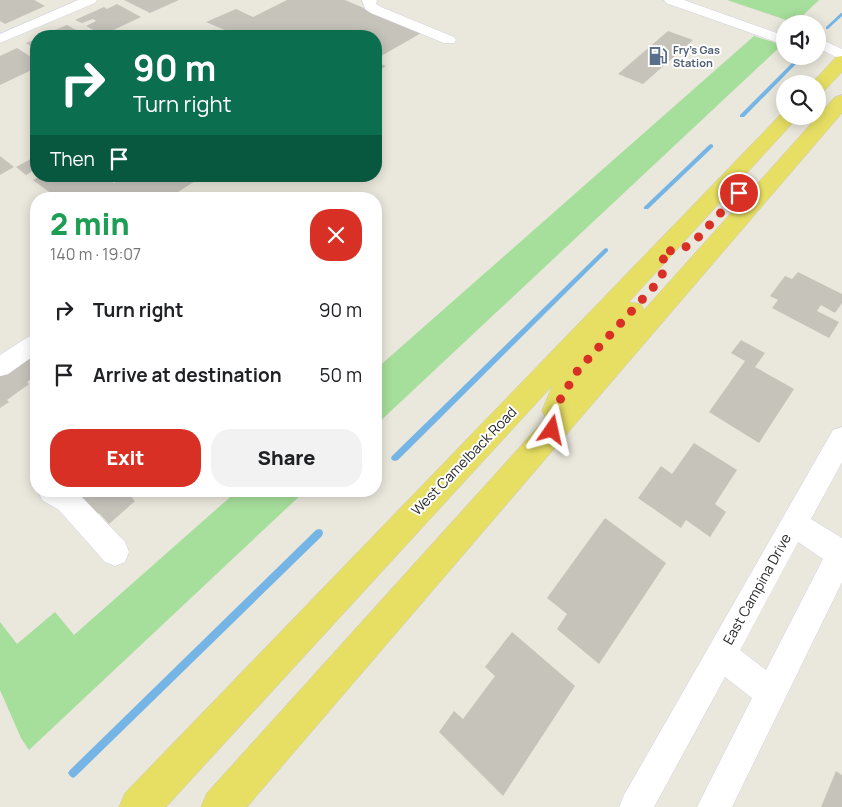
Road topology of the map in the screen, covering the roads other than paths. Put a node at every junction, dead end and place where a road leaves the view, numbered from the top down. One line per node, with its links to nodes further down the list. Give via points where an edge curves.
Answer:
1 (90, 0): 7 (street)
2 (370, 0): 8 (street, via 370,6 376,10)
3 (671, 0): 6 (street)
4 (697, 0): 5 (street)
5 (776, 27)
6 (776, 38)
7 (0, 39)
8 (449, 40)
9 (826, 47): 11 (street)
10 (826, 53): 11 (street)
11 (842, 56)
12 (842, 61): 13 (main road)
13 (826, 78)
14 (842, 101): 16 (main road)
15 (782, 125): 17 (main road, West Camelback Road)
16 (768, 185): 17 (main road, via 739,193 692,244); 20 (main road)
17 (661, 253): 20 (main road, via 666,266 659,281 578,370 557,405); 28 (main road, West Camelback Road)
18 (30, 347): 19 (street)
19 (0, 368)
20 (552, 430): 29 (main road)
21 (842, 438): 23 (street, East Campina Drive)
22 (61, 497): 24 (street)
23 (794, 524): 25 (street, East Campina Drive); 26 (street, East Campina Drive)
24 (115, 552)
25 (841, 553): 27 (street, East Campina Drive)
26 (721, 655): 27 (street, East Campina Drive); 30 (street, East Campina Drive)
27 (771, 693): 31 (street, East Campina Drive)
28 (139, 807)
29 (221, 807)
30 (636, 807)
31 (714, 807)

